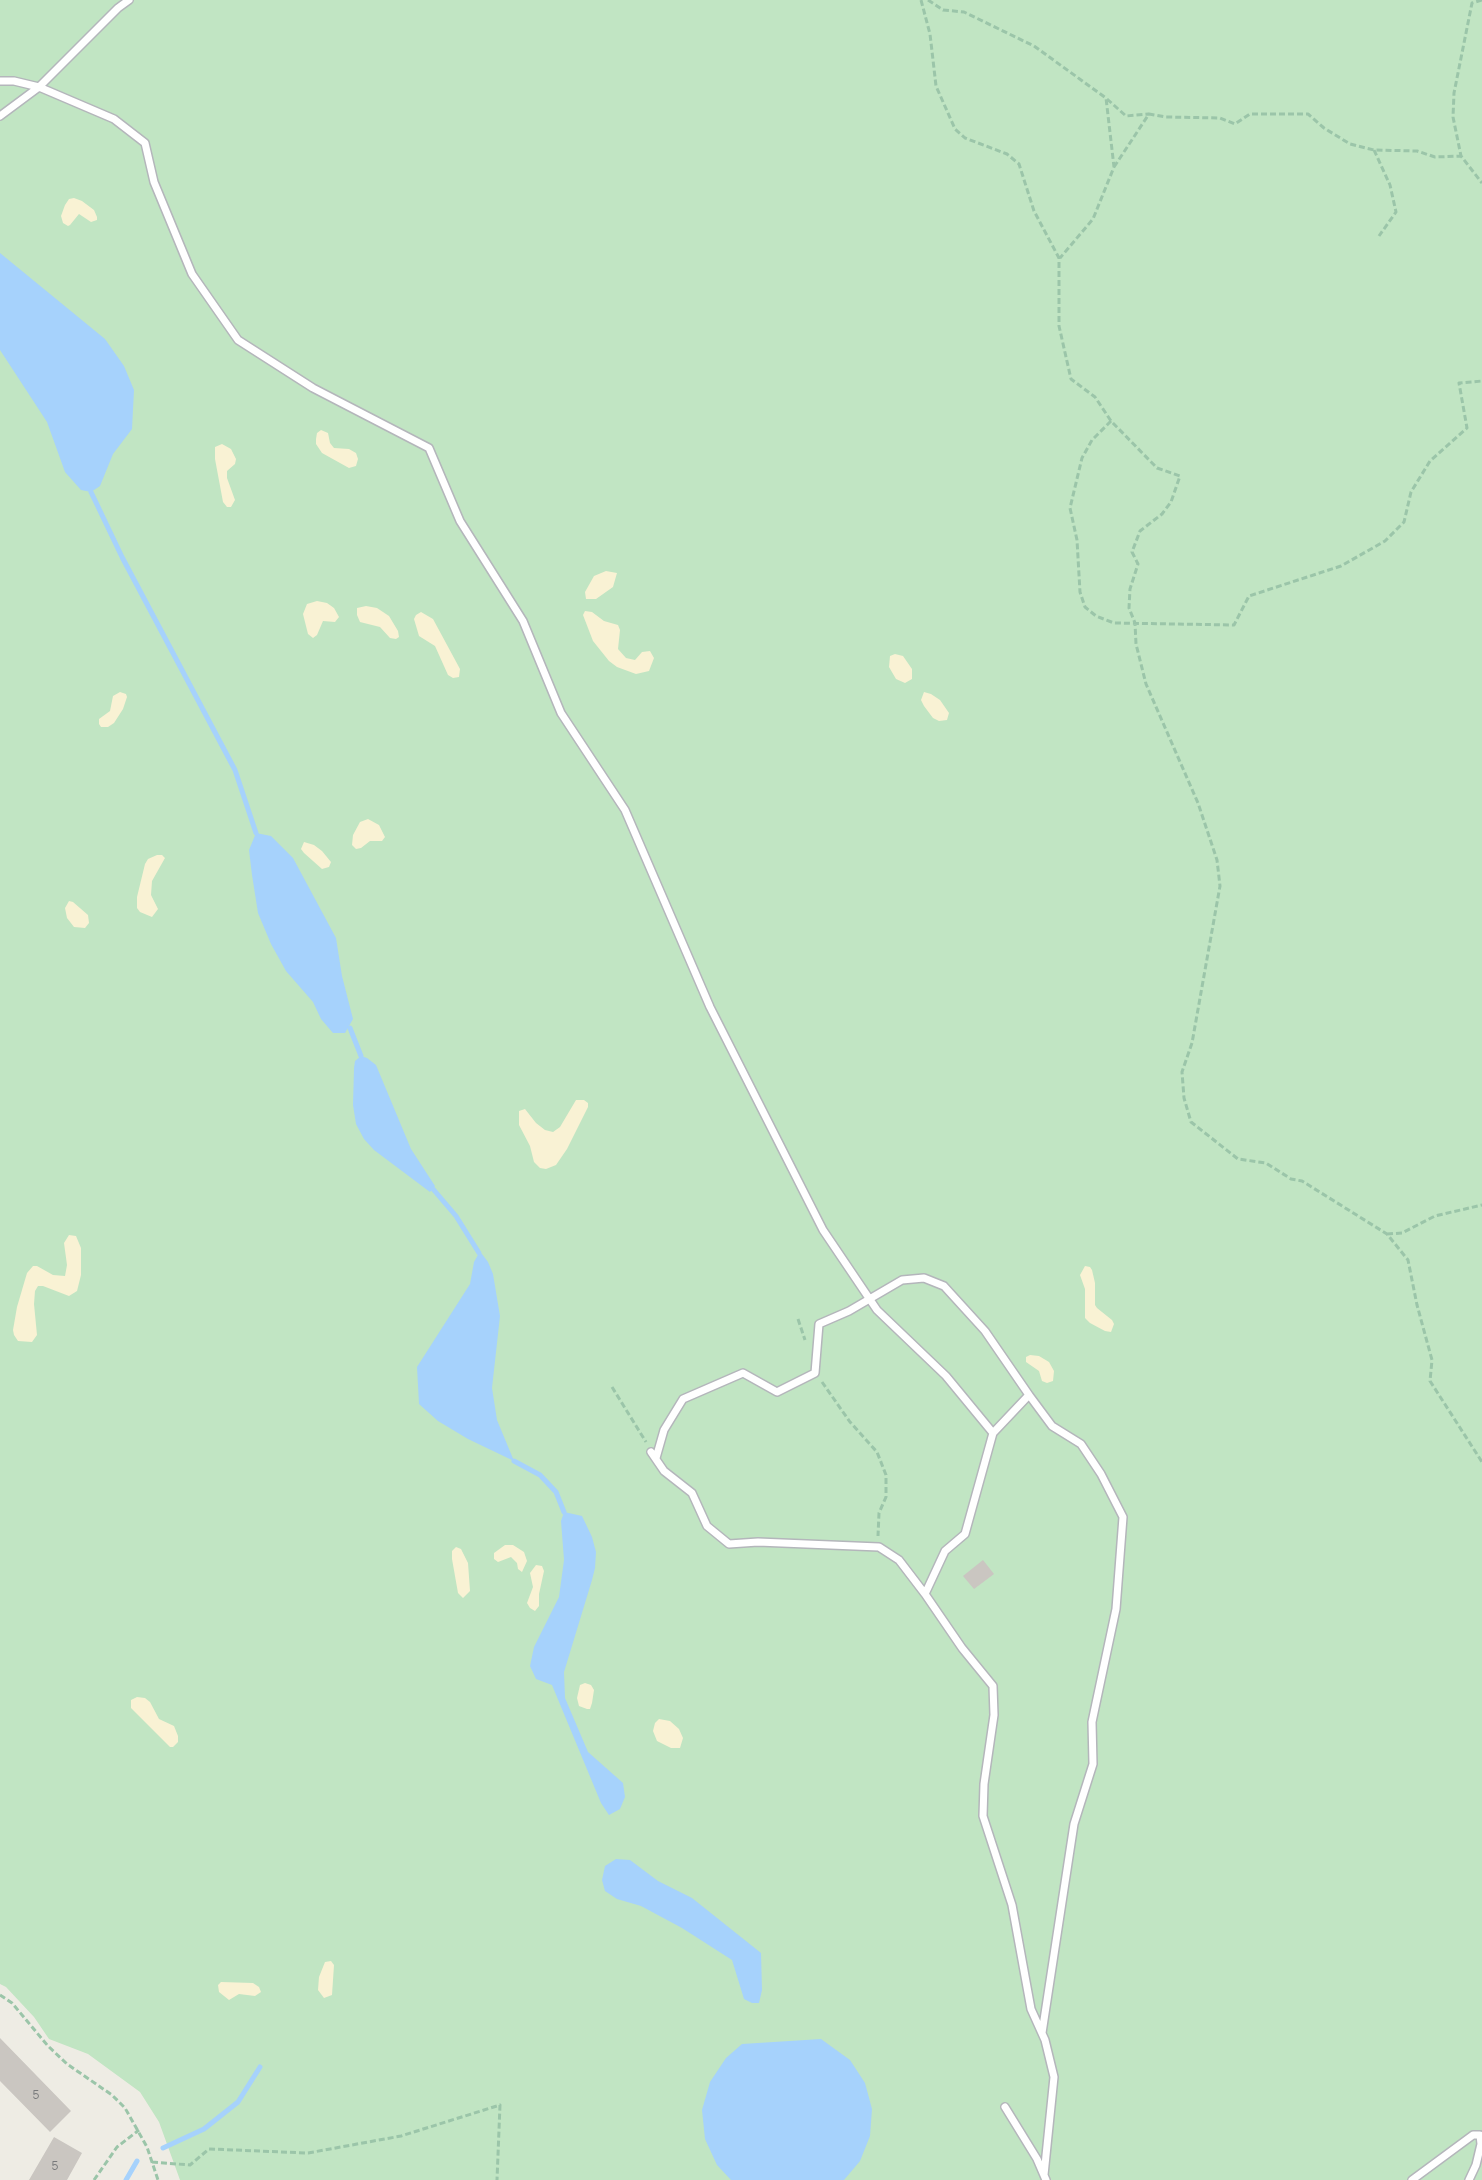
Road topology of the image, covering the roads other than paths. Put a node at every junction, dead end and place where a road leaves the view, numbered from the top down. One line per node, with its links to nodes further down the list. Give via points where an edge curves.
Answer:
1 (129, 0): 3 (lane)
2 (0, 81): 3 (lane)
3 (39, 87): 4 (lane); 5 (lane, via 114,119 145,143 154,182 192,274 238,340 313,388 429,448 460,521 523,621 561,713 625,810 710,1007 823,1230)
4 (0, 116)
5 (870, 1299): 6 (lane, via 902,1280 924,1278 944,1286 985,1331); 7 (lane, via 946,1376); 8 (lane, via 819,1323 815,1373 777,1392 743,1373 682,1399 653,1455 663,1471 692,1493 708,1526 729,1544 879,1547 899,1560)
6 (1029, 1395): 7 (lane); 9 (lane, via 1052,1426 1081,1444 1123,1517 1116,1609 1092,1722 1094,1764 1074,1824)
7 (993, 1433): 8 (lane, via 965,1534 945,1551)
8 (926, 1594): 9 (lane, via 993,1686 994,1715 983,1816 1012,1905 1031,2008)
9 (1042, 2032): 11 (lane, via 1054,2077)
10 (1005, 2107): 11 (lane)
11 (1045, 2177)
12 (1412, 2180): 13 (lane, via 1473,2135 1480,2135 1481,2144)
13 (1469, 2180)

